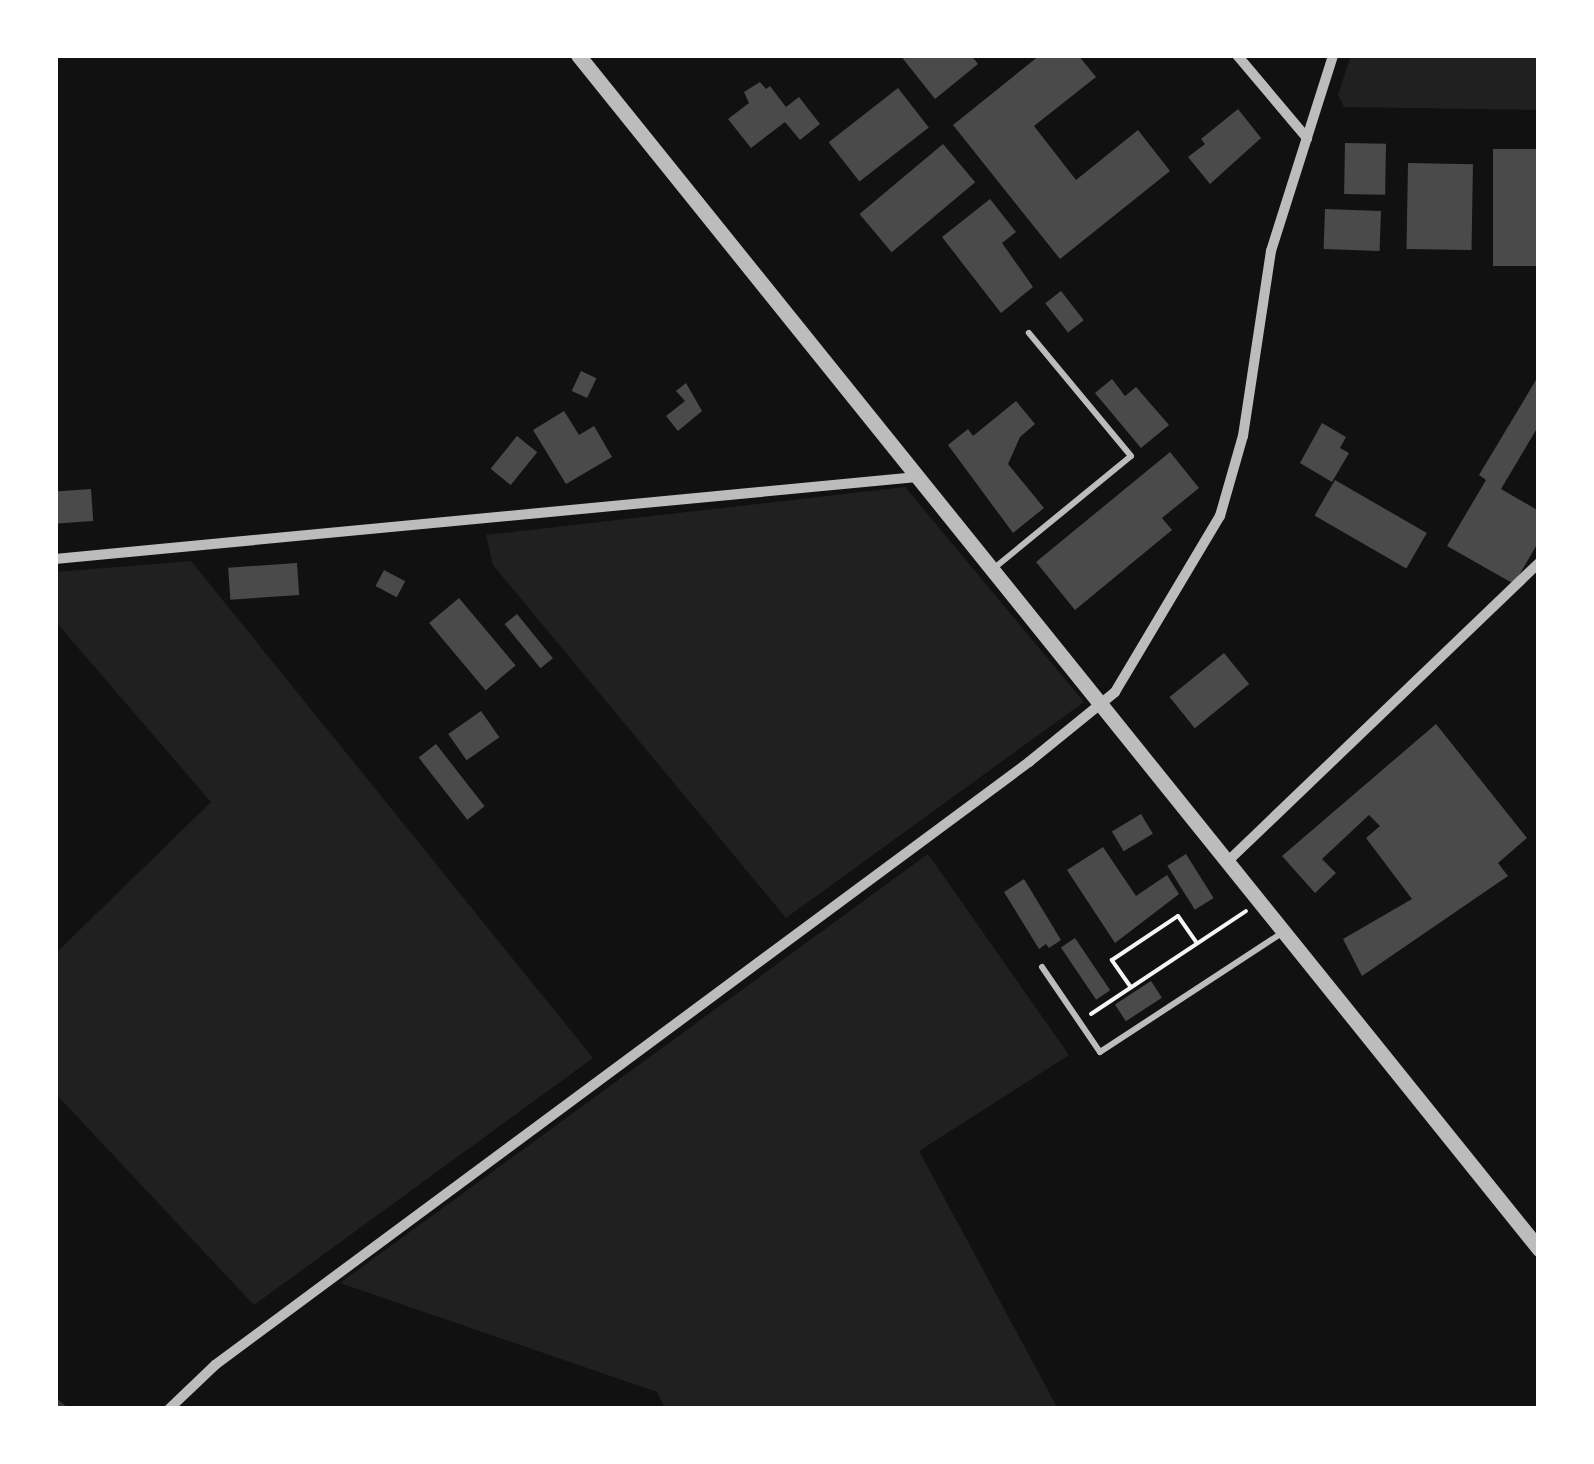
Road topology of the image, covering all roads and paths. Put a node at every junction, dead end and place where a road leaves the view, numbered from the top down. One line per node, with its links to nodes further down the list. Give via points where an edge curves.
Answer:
1 (578, 55): 6 (street)
2 (1237, 55): 4 (street)
3 (1333, 55): 4 (street)
4 (1308, 138): 10 (street, via 1270,252 1243,436 1220,516 1116,692)
5 (1029, 333): 9 (lane, via 1131,456)
6 (918, 476): 7 (street); 9 (street)
7 (55, 559)
8 (1539, 563): 11 (street)
9 (992, 570): 10 (street)
10 (1099, 705): 11 (street); 19 (street, via 215,1365)
11 (1226, 862): 12 (street)
12 (1259, 902): 13 (street); 14 (path)
13 (1283, 933): 17 (lane, via 1100,1052); 18 (street)
14 (1197, 943): 16 (path); 16 (path, via 1178,916 1112,960)
15 (1042, 967): 17 (lane)
16 (1130, 988): 17 (path)
17 (1079, 1022)
18 (1539, 1248)
19 (169, 1409)

